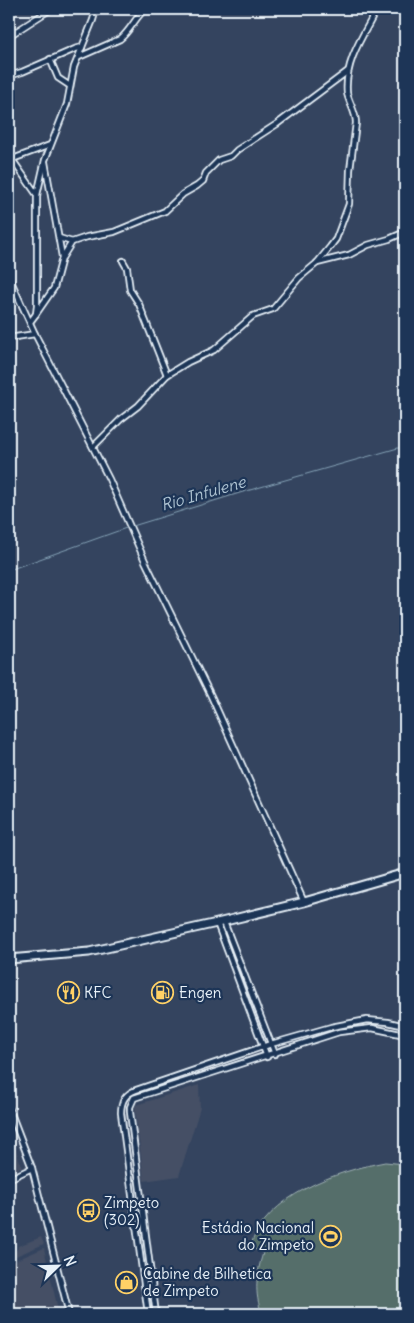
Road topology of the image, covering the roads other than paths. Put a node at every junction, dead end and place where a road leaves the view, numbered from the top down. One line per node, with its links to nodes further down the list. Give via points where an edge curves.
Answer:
1 (51, 9): 6 (street)
2 (100, 9): 5 (street)
3 (146, 9): 8 (street, via 138,15 126,35)
4 (377, 9): 10 (street)
5 (94, 11): 7 (street)
6 (9, 36)
7 (82, 48): 8 (street); 9 (street)
8 (79, 57): 12 (street)
9 (50, 59): 11 (street); 12 (street, via 58,78)
10 (348, 70): 19 (street, via 277,124 231,156 219,160 197,186 182,194 165,211 114,232); 22 (street, via 347,93 356,118 349,204 336,239)
11 (9, 76)
12 (70, 86): 13 (street, via 67,104)
13 (50, 145): 14 (street); 15 (street)
14 (10, 159): 16 (street)
15 (45, 160): 16 (street); 18 (street)
16 (37, 195): 24 (street)
17 (405, 232): 22 (street, via 349,255)
18 (59, 238): 19 (street); 20 (street)
19 (72, 242): 20 (street)
20 (62, 258): 24 (street, via 54,288)
21 (123, 261): 28 (street, via 130,290 139,304)
22 (317, 263): 28 (street, via 299,278 274,308 253,316 214,350)
23 (9, 277): 25 (street)
24 (36, 314): 25 (street)
25 (30, 322): 26 (street)
26 (35, 334): 27 (street); 29 (street)
27 (9, 338)
28 (167, 375): 29 (street)
29 (93, 447): 31 (street)
30 (405, 873): 31 (highway)
31 (304, 902): 32 (highway)
32 (221, 922): 33 (highway, via 89,952); 36 (street); 37 (street)
33 (9, 959)
34 (405, 1026): 36 (street, via 360,1020)
35 (405, 1035): 38 (street, via 362,1028 339,1032)
36 (271, 1044): 37 (street); 38 (street)
37 (263, 1047): 39 (street); 44 (street, via 131,1092 122,1100 121,1113)
38 (275, 1054): 39 (street)
39 (267, 1057): 45 (street, via 139,1096 131,1102)
40 (9, 1108): 41 (street)
41 (32, 1168): 42 (street); 43 (street)
42 (9, 1179)
43 (69, 1314)
44 (148, 1314)
45 (156, 1314)

